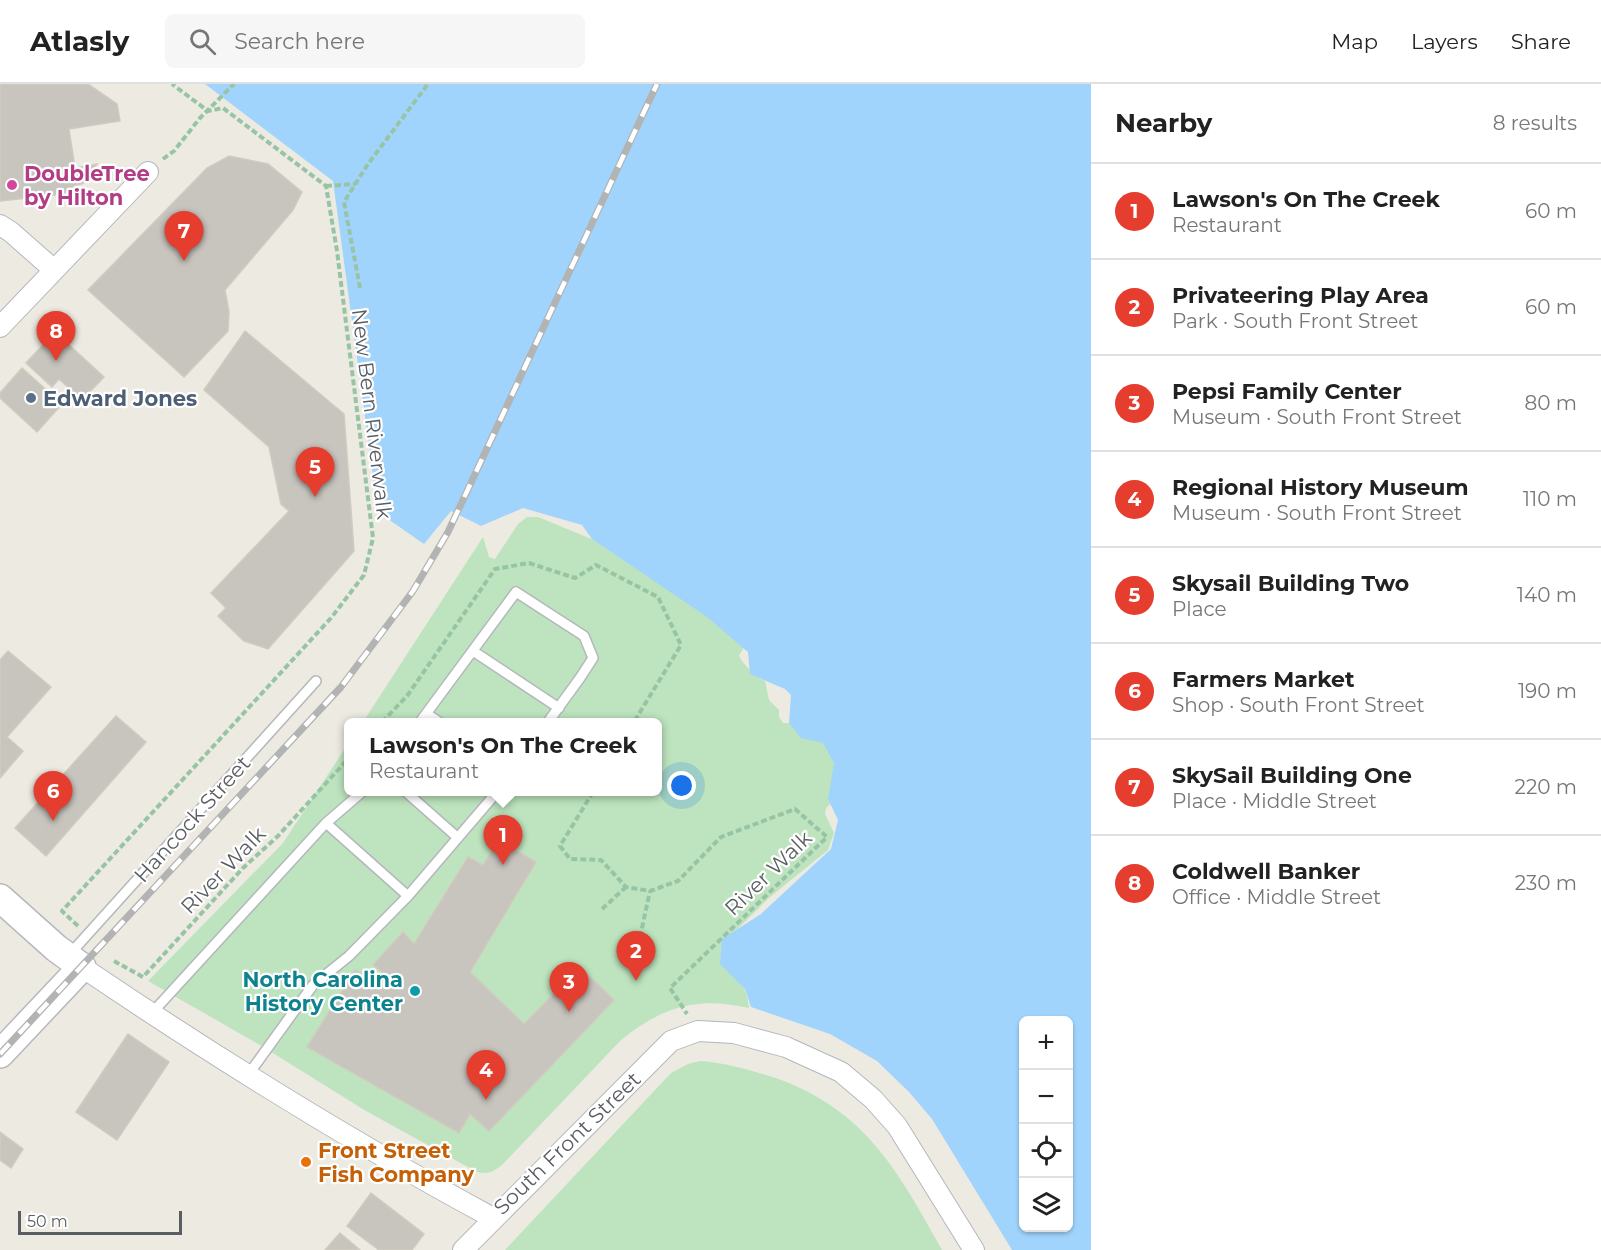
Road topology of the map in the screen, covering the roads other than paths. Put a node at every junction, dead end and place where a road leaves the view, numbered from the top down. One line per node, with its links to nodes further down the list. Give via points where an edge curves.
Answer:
1 (148, 172): 3 (street)
2 (0, 225): 3 (street)
3 (53, 269): 4 (street)
4 (0, 327)
5 (473, 651): 7 (lane); 7 (lane, via 516,592 584,636 592,658); 8 (lane)
6 (316, 681): 19 (lane, Hancock Street)
7 (559, 708): 11 (lane)
8 (427, 714): 9 (lane); 10 (lane)
9 (424, 718)
10 (432, 718)
11 (552, 718)
12 (357, 796): 15 (lane)
13 (411, 796): 16 (lane)
14 (493, 796): 16 (lane)
15 (326, 823): 17 (lane); 20 (lane)
16 (457, 837): 17 (lane)
17 (408, 897): 22 (lane, via 349,956 313,985)
18 (0, 898): 19 (street, South Front Street)
19 (75, 962): 20 (street, South Front Street); 21 (street, Hancock Street)
20 (151, 1014): 22 (street, South Front Street)
21 (0, 1054)
22 (248, 1075): 23 (street, South Front Street, via 356,1143)
23 (493, 1218): 24 (street); 25 (street, South Front Street, via 671,1041 698,1030 734,1033 786,1047 841,1072 897,1126)
24 (463, 1250)
25 (974, 1250)

